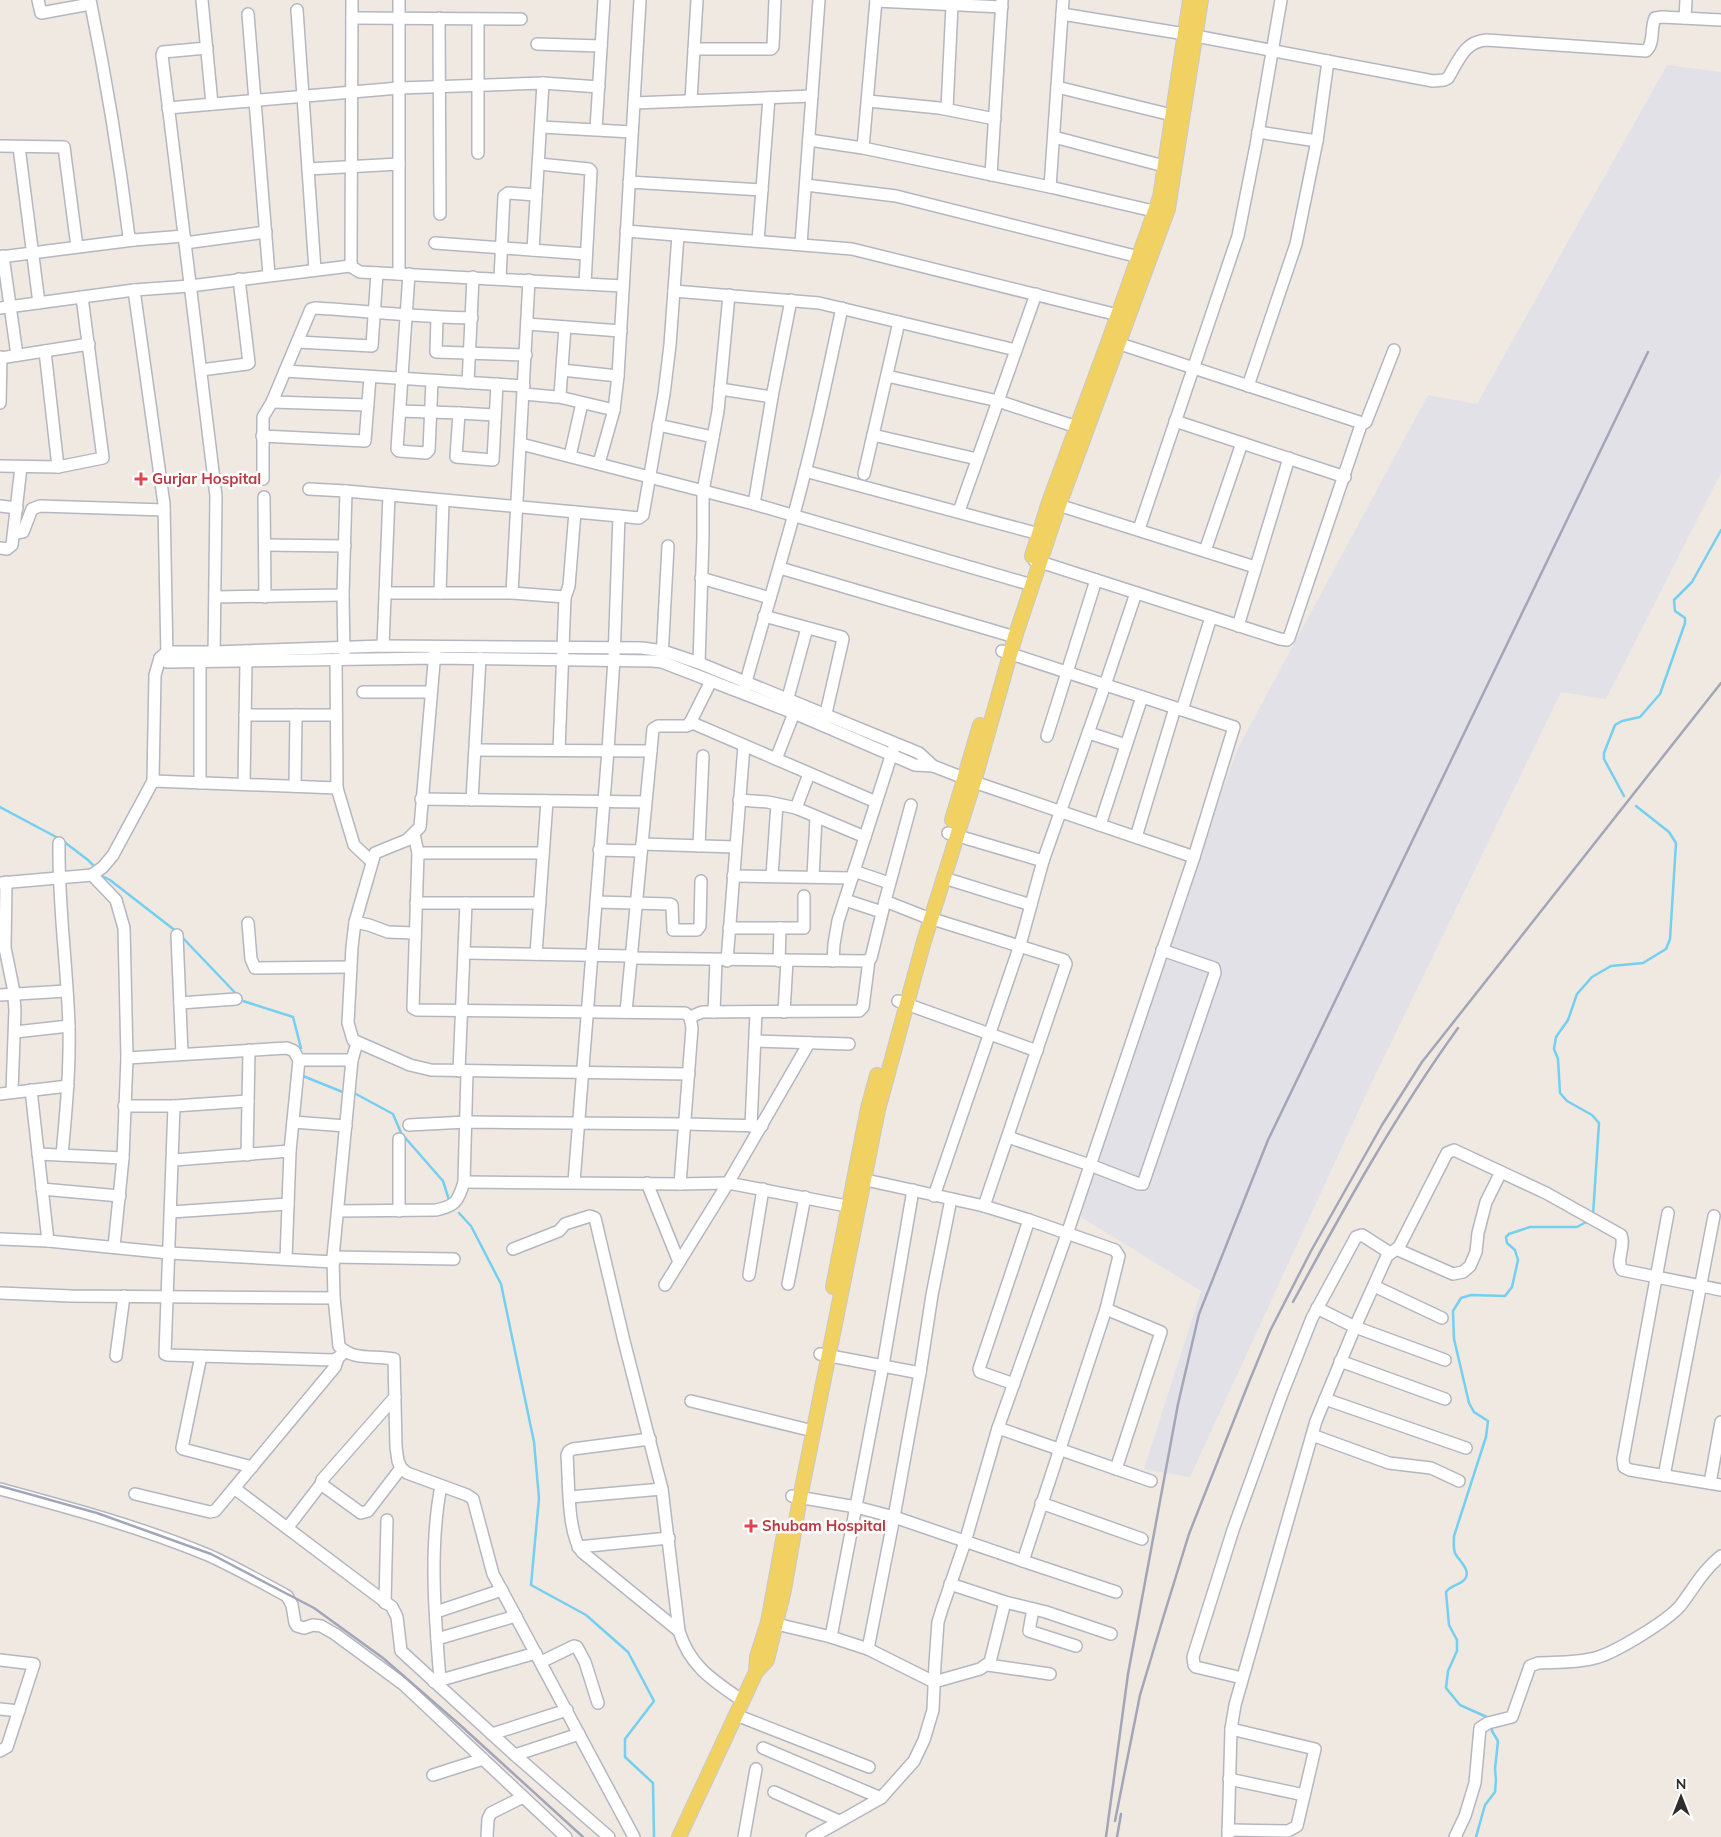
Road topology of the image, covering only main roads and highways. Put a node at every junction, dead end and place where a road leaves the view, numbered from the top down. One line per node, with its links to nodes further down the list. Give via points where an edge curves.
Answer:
1 (1190, 0): 3 (main road)
2 (1201, 0): 3 (main road)
3 (1190, 35): 4 (main road, via 1172,115 1160,197); 4 (main road, via 1170,198)
4 (1161, 213): 5 (main road); 5 (main road, via 1139,257 1118,315)
5 (1114, 342): 6 (main road)
6 (1054, 504): 7 (main road); 7 (main road, via 1039,534)
7 (1035, 561): 8 (main road)
8 (953, 834): 9 (main road); 9 (main road, via 944,878)
9 (927, 917): 10 (main road, via 868,1108 860,1179)
10 (825, 1354): 11 (main road); 11 (main road, via 805,1428)
11 (796, 1497): 12 (main road, via 772,1623 758,1657 756,1672)
12 (679, 1837)

